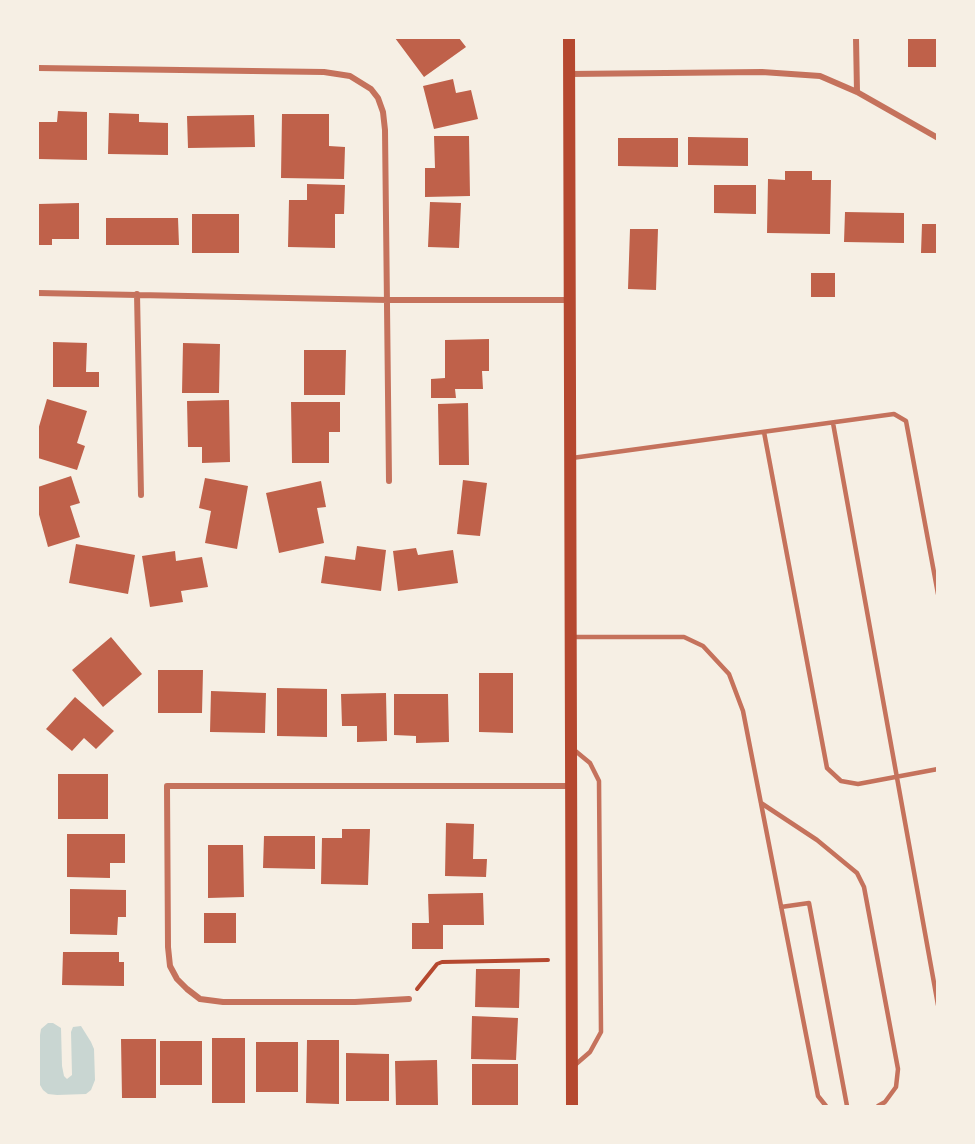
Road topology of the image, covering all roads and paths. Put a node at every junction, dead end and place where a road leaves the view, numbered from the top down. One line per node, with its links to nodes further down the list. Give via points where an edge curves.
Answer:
1 (569, 38): 4 (main road)
2 (856, 38): 5 (street)
3 (38, 68): 9 (street, via 324,72 350,76 371,89 378,98 386,130)
4 (569, 74): 5 (street, via 797,73 820,76); 10 (main road)
5 (857, 92): 6 (street)
6 (938, 138)
7 (38, 293): 8 (street)
8 (137, 294): 9 (street); 15 (street)
9 (388, 300): 10 (street); 14 (street)
10 (569, 300): 13 (main road)
11 (832, 423): 12 (lane); 16 (lane, via 894,414 906,421); 20 (lane)
12 (764, 432): 13 (lane); 20 (lane, via 827,768 841,781 858,784)
13 (569, 459): 17 (main road)
14 (389, 481)
15 (141, 495)
16 (938, 594)
17 (570, 636): 18 (main road); 22 (lane, via 665,636 703,646 729,674 743,711)
18 (570, 747): 21 (main road); 27 (lane, via 590,763 599,781 601,1032 590,1053)
19 (938, 770): 20 (lane)
20 (896, 776): 26 (lane)
21 (570, 786): 25 (street, via 167,786 168,947 177,979 200,999 223,1002); 27 (main road)
22 (761, 803): 23 (lane); 31 (lane, via 857,873 864,887 898,1069 896,1087)
23 (781, 907): 29 (lane, via 818,1096); 30 (lane, via 809,903)
24 (548, 960): 25 (path, via 442,962)
25 (409, 999)
26 (938, 1005)
27 (572, 1068): 28 (main road)
28 (572, 1107)
29 (826, 1107)
30 (847, 1107)
31 (878, 1107)

